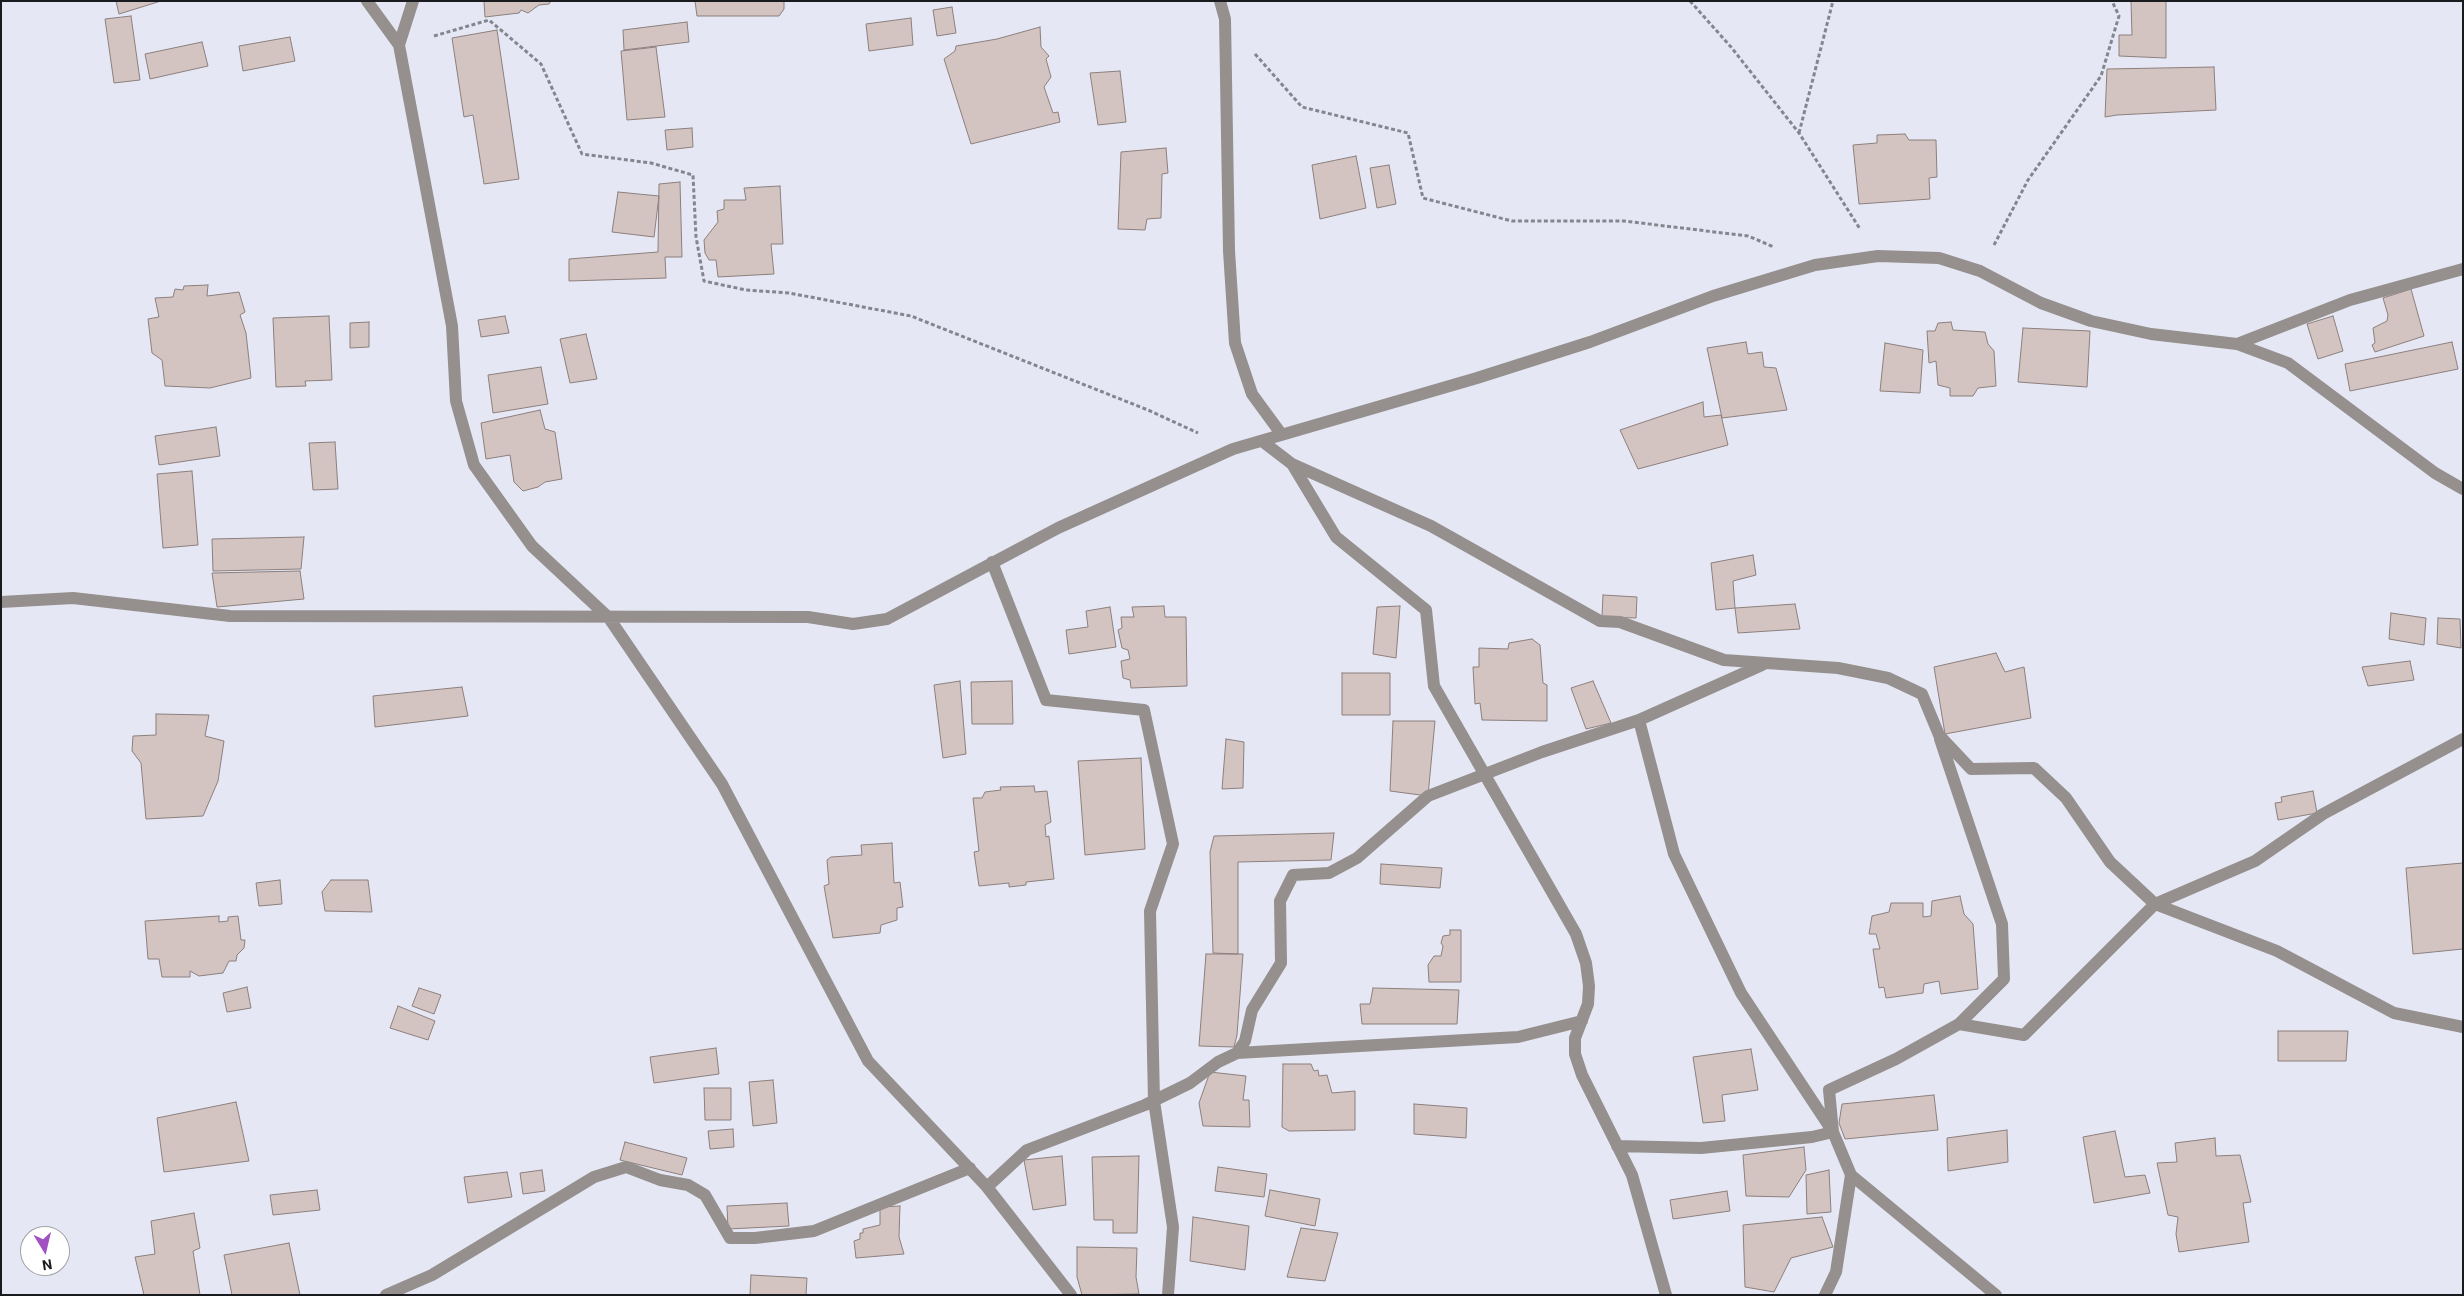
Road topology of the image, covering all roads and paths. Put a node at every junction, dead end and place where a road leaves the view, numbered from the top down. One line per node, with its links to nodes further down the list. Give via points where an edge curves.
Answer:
1 (367, 1): 8 (street)
2 (413, 1): 8 (street)
3 (1220, 1): 7 (street)
4 (1690, 1): 9 (path)
5 (1832, 1): 9 (path)
6 (2112, 1): 13 (path, via 2119,16 2101,76 2028,180)
7 (1225, 19): 11 (path, via 1302,107 1408,133 1423,198 1512,221 1624,221 1748,236); 15 (street, via 1234,343 1252,394)
8 (399, 46): 17 (path, via 489,20 541,64 582,154 651,163 693,175 696,237 704,281 911,316 1148,410); 22 (street, via 452,326 456,401 474,465 532,546)
9 (1799, 133): 10 (path)
10 (1878, 256): 11 (street); 13 (street, via 1939,258)
11 (1815, 265): 15 (street, via 1713,296 1581,345)
12 (2463, 269): 14 (street, via 2350,300)
13 (1980, 271): 14 (street, via 2041,303 2091,321 2151,334)
14 (2238, 344): 19 (street, via 2288,363 2435,473)
15 (1282, 435): 16 (street)
16 (1262, 441): 17 (street); 18 (street)
17 (1232, 449): 20 (street, via 1058,528)
18 (1292, 464): 23 (street, via 1431,526 1600,621 1620,622 1724,660); 27 (street, via 1336,537 1426,610 1434,686)
19 (2463, 490)
20 (992, 562): 22 (street, via 887,619 853,624 808,617); 33 (street, via 1046,700 1144,710 1173,844 1150,911)
21 (1, 602): 22 (street, via 73,598 230,616)
22 (609, 618): 36 (street, via 722,784 868,1061)
23 (1764, 664): 24 (street); 25 (street, via 1838,668 1888,678 1922,694)
24 (1640, 720): 27 (street); 34 (street, via 1674,854 1741,993)
25 (1939, 735): 28 (street, via 1971,769 2034,768 2066,798 2110,862); 30 (street, via 2002,924 2004,979)
26 (2463, 739): 28 (street, via 2324,814 2255,861)
27 (1483, 774): 29 (street, via 1576,934 1586,962 1588,986 1588,1004); 32 (street, via 1428,796 1357,858 1329,873 1293,875 1280,901 1281,963 1252,1010 1245,1041)
28 (2156, 904): 30 (street, via 2024,1036); 31 (street, via 2277,951 2394,1013)
29 (1582, 1021): 32 (street, via 1518,1037); 35 (street, via 1575,1038 1575,1054)
30 (1959, 1024): 34 (street, via 1896,1059 1829,1090)
31 (2463, 1026)
32 (1237, 1053): 33 (street)
33 (1154, 1101): 38 (street, via 1028,1150); 41 (street, via 1172,1227)
34 (1833, 1132): 35 (street, via 1701,1148); 37 (street)
35 (1617, 1146): 42 (street, via 1639,1197)
36 (970, 1168): 38 (street); 39 (street, via 814,1232 730,1238 705,1195 688,1185 660,1180 626,1167 594,1177 432,1275)
37 (1851, 1175): 43 (street, via 1836,1272); 44 (street)
38 (987, 1187): 40 (street)
39 (386, 1295)
40 (1071, 1295)
41 (1168, 1295)
42 (1666, 1295)
43 (1825, 1295)
44 (1996, 1295)

